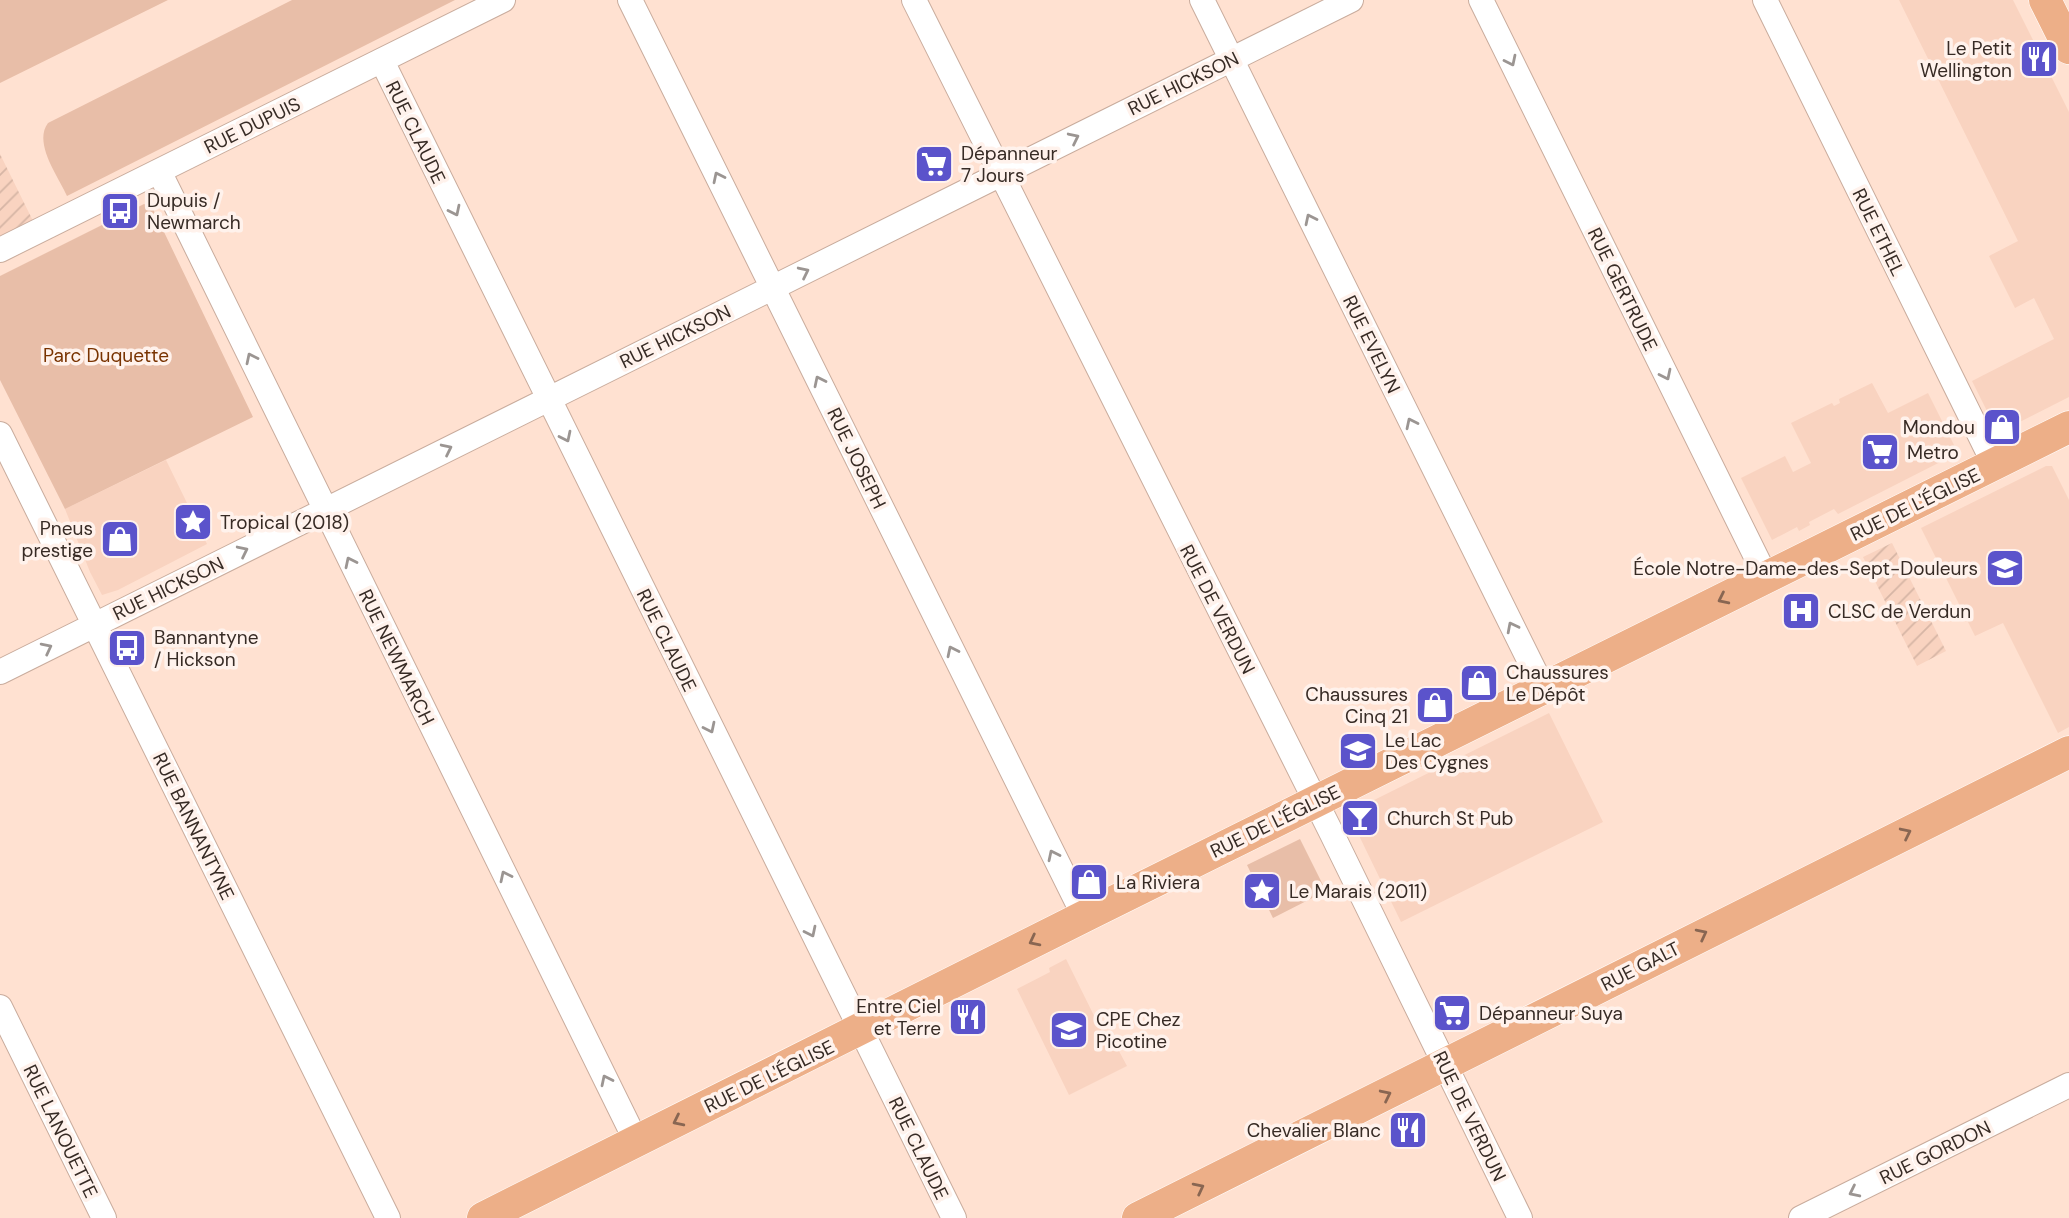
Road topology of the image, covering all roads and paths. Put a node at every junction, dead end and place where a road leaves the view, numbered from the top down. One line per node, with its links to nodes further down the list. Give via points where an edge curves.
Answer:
1 (503, 0): 11 (street, RUE DUPUIS)
2 (630, 0): 15 (street, RUE JOSEPH, one-way to 2)
3 (914, 0): 13 (street, RUE DE VERDUN)
4 (1202, 0): 10 (street, RUE EVELYN)
5 (1351, 0): 10 (street, RUE HICKSON)
6 (1481, 0): 21 (street, RUE GERTRUDE, one-way to 21)
7 (1765, 0): 19 (street, RUE ETHEL)
8 (2045, 0): 9 (main road)
9 (2069, 48)
10 (1231, 59): 13 (street, RUE HICKSON, one-way to 10); 24 (street, RUE EVELYN, one-way to 10)
11 (382, 61): 12 (street, RUE DUPUIS); 16 (street, RUE CLAUDE, one-way to 16)
12 (159, 172): 14 (street, RUE DUPUIS); 20 (street, RUE NEWMARCH, one-way to 12)
13 (1001, 174): 15 (street, RUE HICKSON, one-way to 13); 26 (street, RUE DE VERDUN)
14 (0, 250)
15 (773, 287): 16 (street, RUE HICKSON); 27 (street, RUE JOSEPH, one-way to 15)
16 (547, 400): 20 (street, RUE HICKSON, one-way to 16); 29 (street, RUE CLAUDE, one-way to 29)
17 (2069, 427): 19 (main road, RUE DE L'ÉGLISE)
18 (0, 434): 22 (street, RUE BANNANTYNE)
19 (1994, 464): 21 (main road, RUE DE L'ÉGLISE)
20 (324, 510): 22 (street, RUE HICKSON, one-way to 20); 32 (street, RUE NEWMARCH, one-way to 20)
21 (1766, 578): 24 (main road, RUE DE L'ÉGLISE, one-way to 24)
22 (94, 625): 23 (street, RUE HICKSON, one-way to 22); 34 (street, RUE BANNANTYNE)
23 (0, 672)
24 (1543, 688): 26 (main road, RUE DE L'ÉGLISE)
25 (2069, 752): 30 (main road, RUE GALT, one-way to 25)
26 (1314, 802): 27 (main road, RUE DE L'ÉGLISE); 30 (street, RUE DE VERDUN)
27 (1084, 916): 29 (main road, RUE DE L'ÉGLISE, one-way to 29)
28 (0, 1007): 33 (street, RUE LANOUETTE)
29 (860, 1030): 32 (main road, RUE DE L'ÉGLISE, one-way to 32); 36 (street, RUE CLAUDE)
30 (1445, 1065): 37 (main road, RUE GALT, one-way to 30); 38 (street, RUE DE VERDUN)
31 (2069, 1086): 39 (street, RUE GORDON, one-way to 39)
32 (636, 1141): 35 (main road, RUE DE L'ÉGLISE)
33 (104, 1218)
34 (388, 1218)
35 (483, 1218)
36 (954, 1218)
37 (1138, 1218)
38 (1520, 1218)
39 (1801, 1218)

